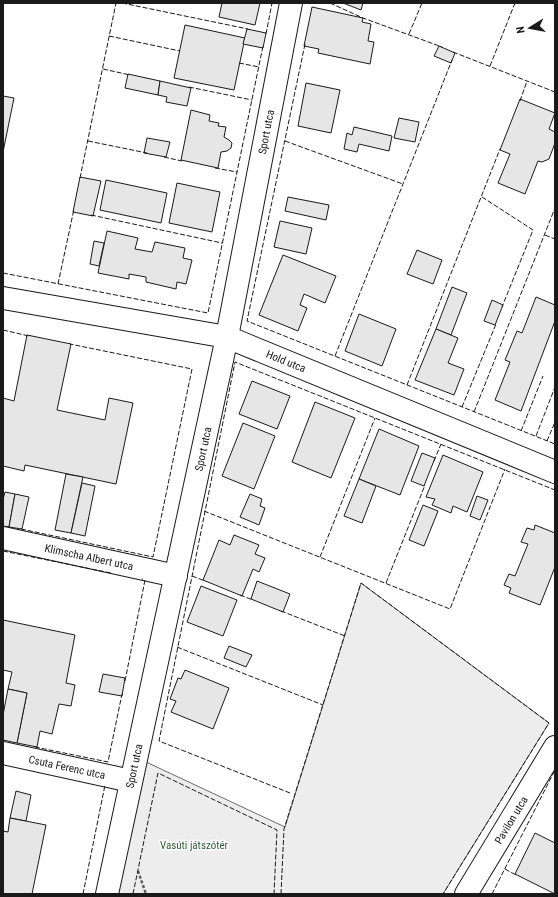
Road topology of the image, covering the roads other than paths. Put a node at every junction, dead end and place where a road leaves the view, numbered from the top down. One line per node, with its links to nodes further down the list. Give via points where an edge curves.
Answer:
1 (291, 3): 3 (street, Sport utca)
2 (3, 298): 3 (street, Hold utca)
3 (227, 337): 4 (street, Hold utca); 6 (street, Sport utca)
4 (555, 472)
5 (3, 538): 6 (street, Klimscha Albert utca)
6 (176, 576): 9 (street, Sport utca)
7 (555, 746): 11 (street, Pavilon utca)
8 (3, 753): 9 (street, Csuta Ferenc utca)
9 (131, 781): 10 (street, Sport utca)
10 (107, 894)
11 (466, 894)

